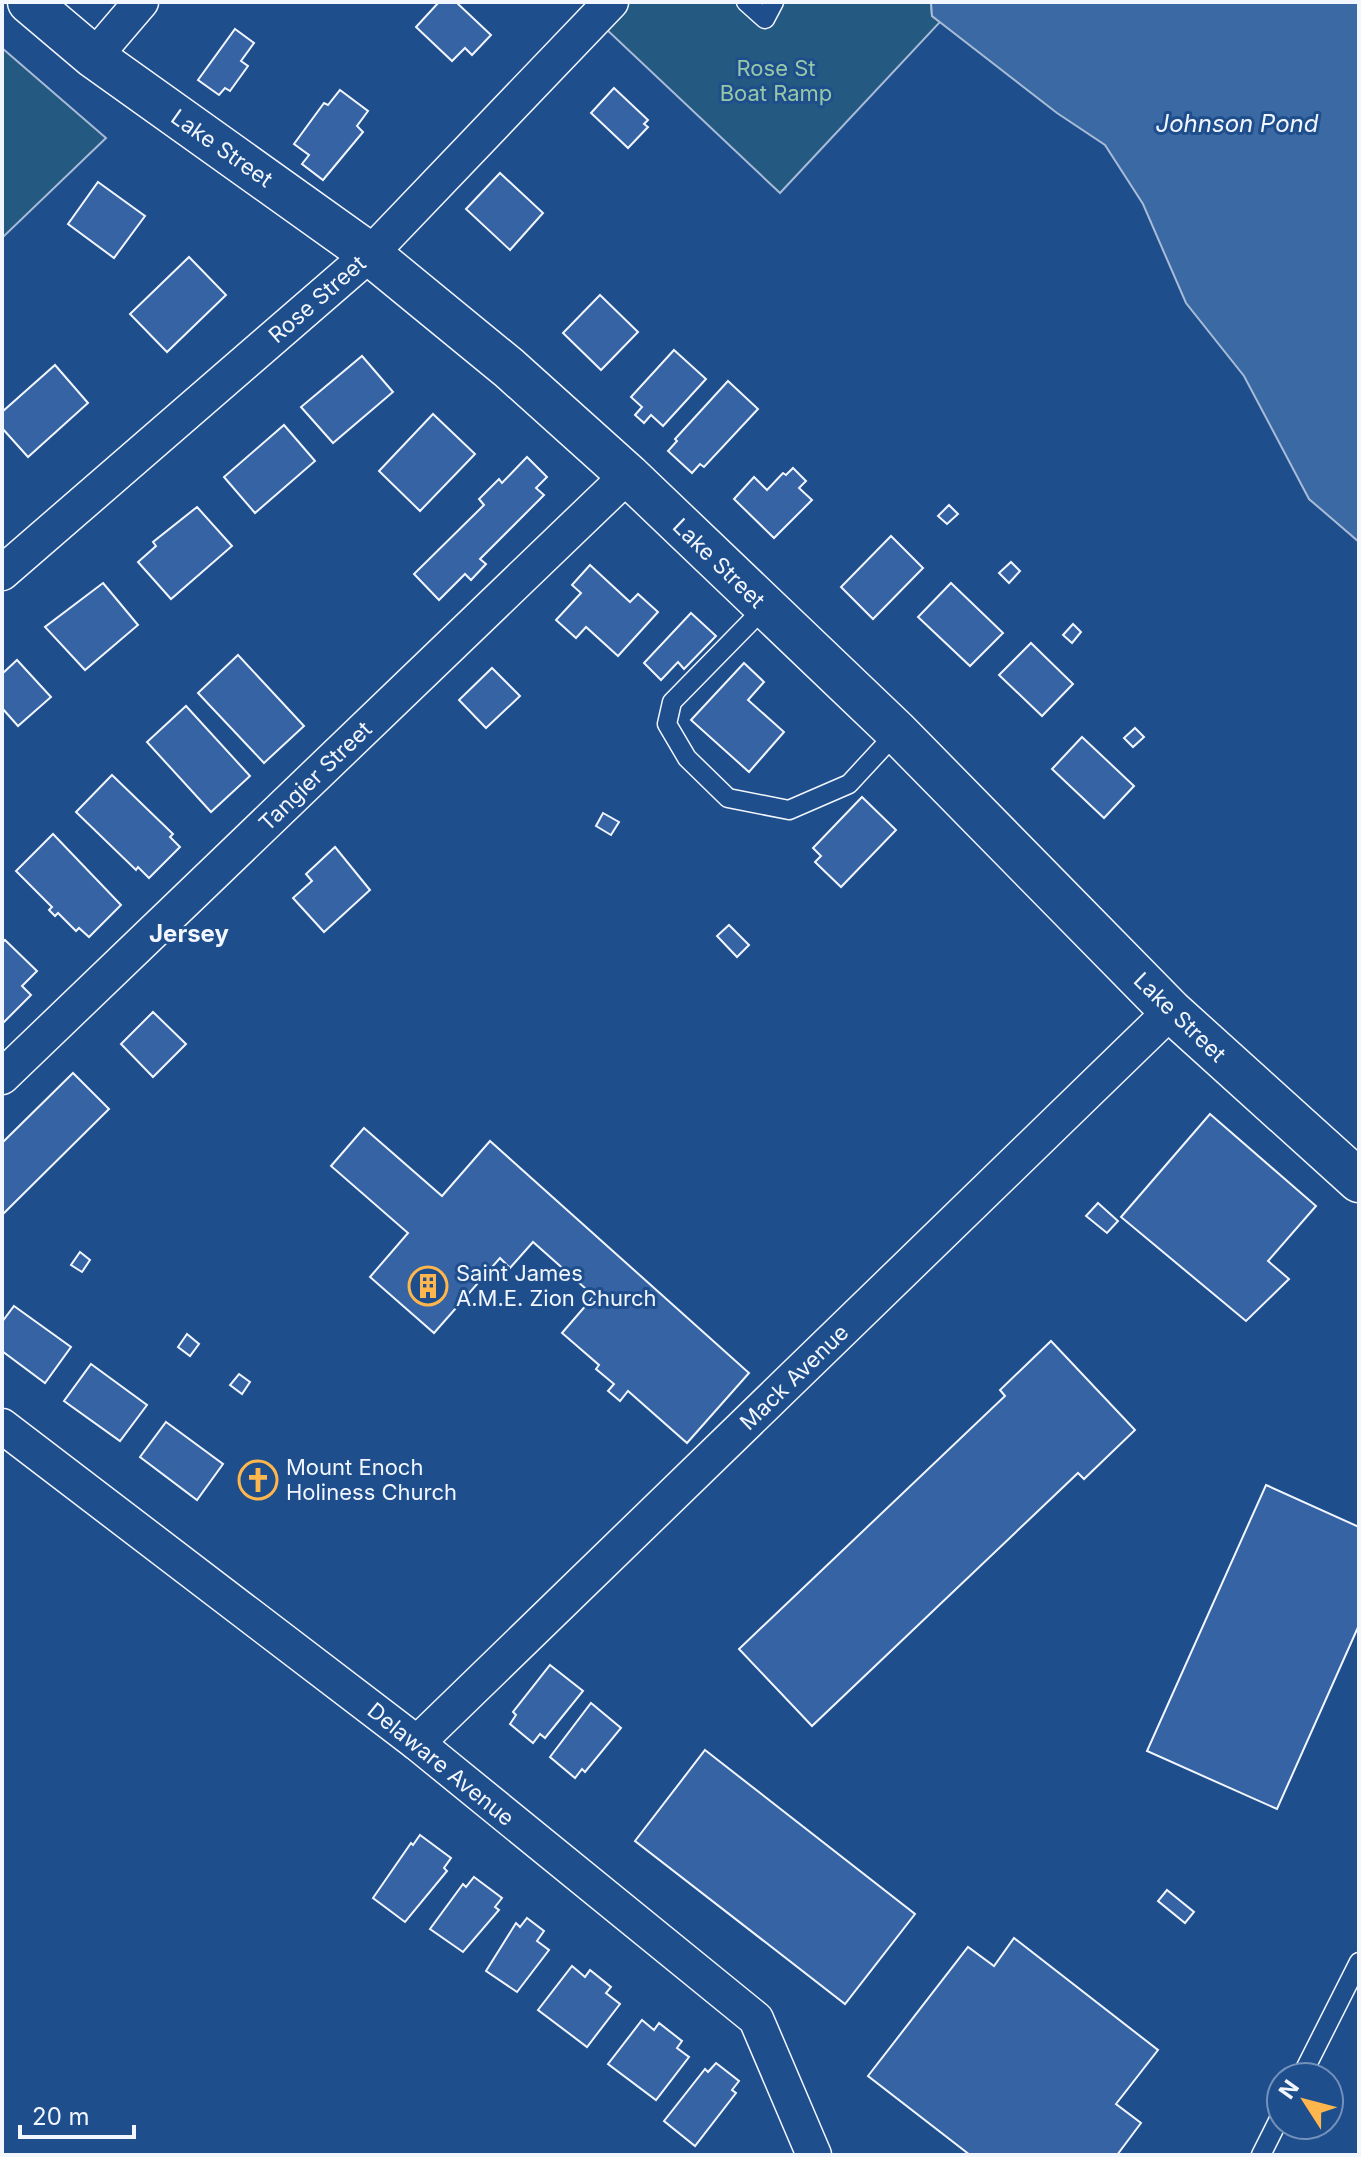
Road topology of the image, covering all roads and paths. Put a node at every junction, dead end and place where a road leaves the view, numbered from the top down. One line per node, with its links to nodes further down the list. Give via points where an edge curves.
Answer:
1 (29, 2): 6 (street, Lake Street)
2 (141, 2): 6 (street)
3 (611, 2): 7 (street, Rose Street)
4 (746, 2): 5 (lane, via 765,19)
5 (774, 2)
6 (94, 57): 7 (street, Lake Street)
7 (370, 254): 8 (street, Lake Street); 9 (street, Rose Street)
8 (628, 475): 10 (street, Lake Street); 13 (street, Tangier Street)
9 (2, 573)
10 (765, 607): 11 (street, Lake Street); 11 (lane, via 672,702 667,724 687,758 728,798 789,810 849,784)
11 (897, 732): 12 (street, Lake Street)
12 (1171, 1011): 14 (street, Lake Street); 16 (street, Mack Avenue)
13 (2, 1077)
14 (1359, 1181)
15 (2, 1426): 16 (street, Delaware Avenue)
16 (417, 1743): 19 (street, Delaware Avenue, via 756,2019)
17 (1359, 1962): 18 (lane)
18 (1309, 2061)
19 (814, 2155)

